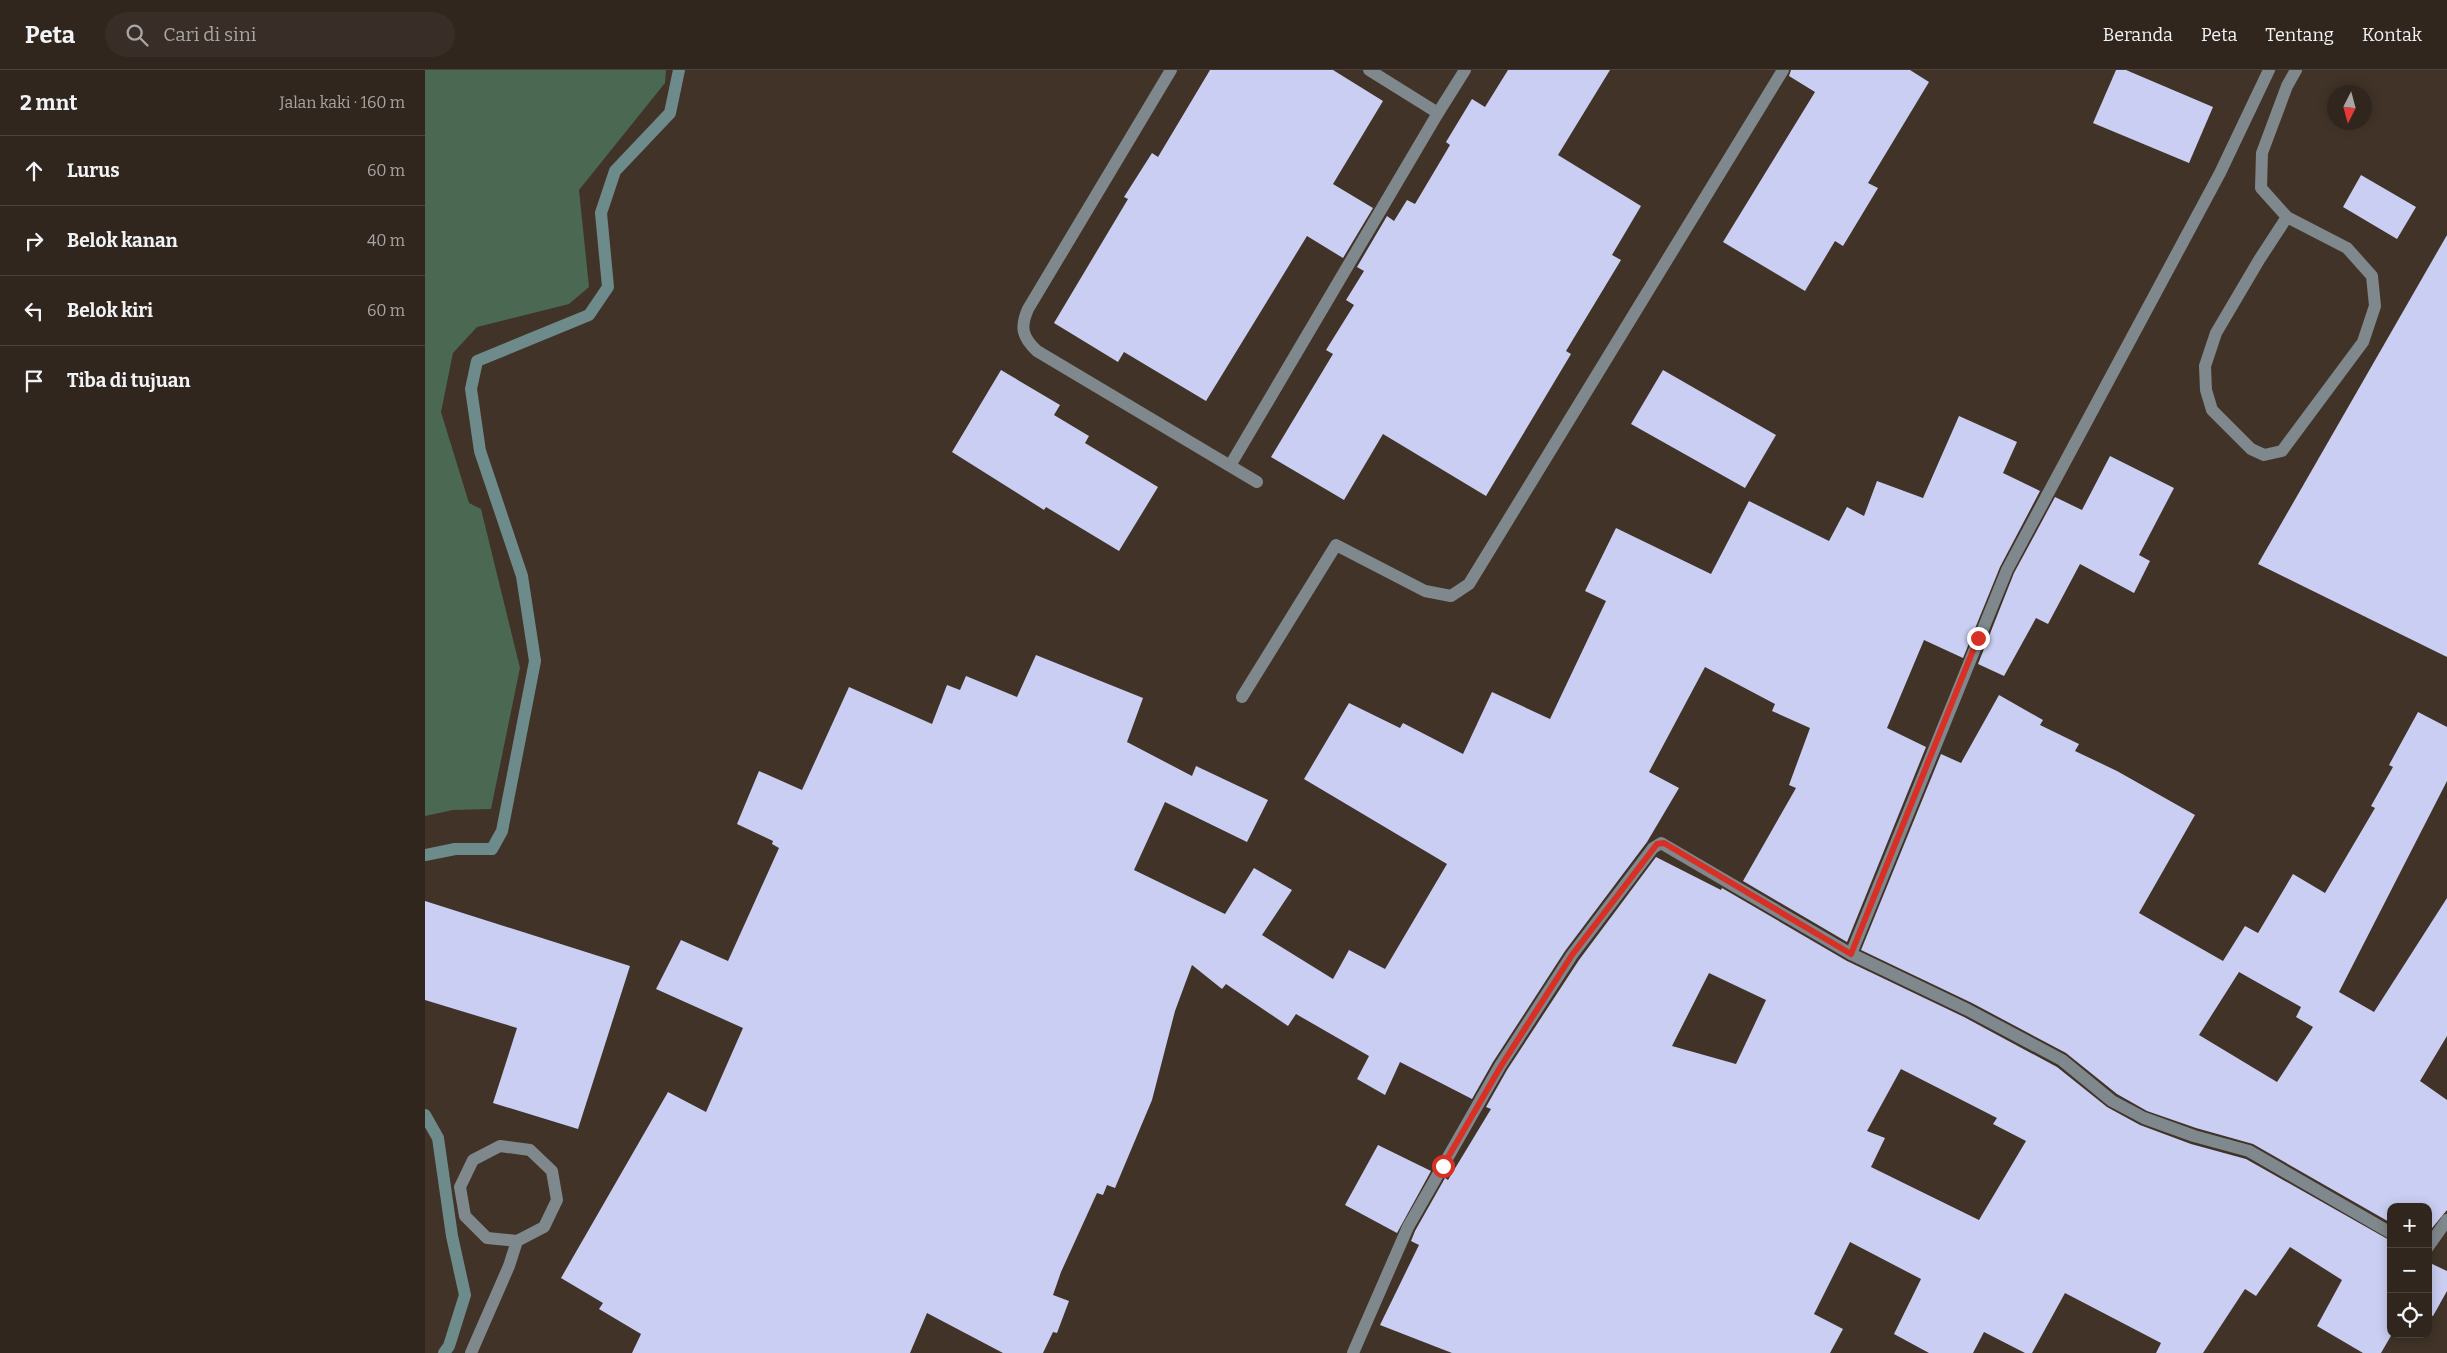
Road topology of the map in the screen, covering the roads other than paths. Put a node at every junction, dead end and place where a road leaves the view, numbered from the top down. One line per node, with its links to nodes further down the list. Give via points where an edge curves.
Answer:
1 (1171, 70): 9 (street, via 1028,309 1023,335 1037,351)
2 (1369, 70): 7 (street)
3 (1465, 70): 7 (street)
4 (1783, 70): 11 (street, via 1469,584 1451,596 1425,591 1336,545)
5 (2269, 70): 12 (street, via 2220,173 2007,570)
6 (2296, 70): 8 (street, via 2262,153 2261,188)
7 (1438, 112): 9 (street)
8 (2287, 217): 8 (street, via 2347,248 2372,276 2375,306 2363,342 2282,451 2265,455 2251,449 2212,410 2206,390 2205,366 2217,333)
9 (1231, 464): 10 (street)
10 (1257, 482)
11 (1242, 697)
12 (1851, 954): 14 (street, via 2062,1060 2112,1101 2144,1118 2249,1151); 18 (street, via 1664,843 1657,844 1572,955 1501,1066 1408,1228)
13 (2447, 1220): 16 (street)
14 (2387, 1231)
15 (517, 1241): 15 (street, via 487,1238 465,1216 460,1187 473,1160 500,1146 530,1150 552,1171 557,1200 544,1227); 17 (street)
16 (2432, 1241)
17 (471, 1353)
18 (1353, 1353)

